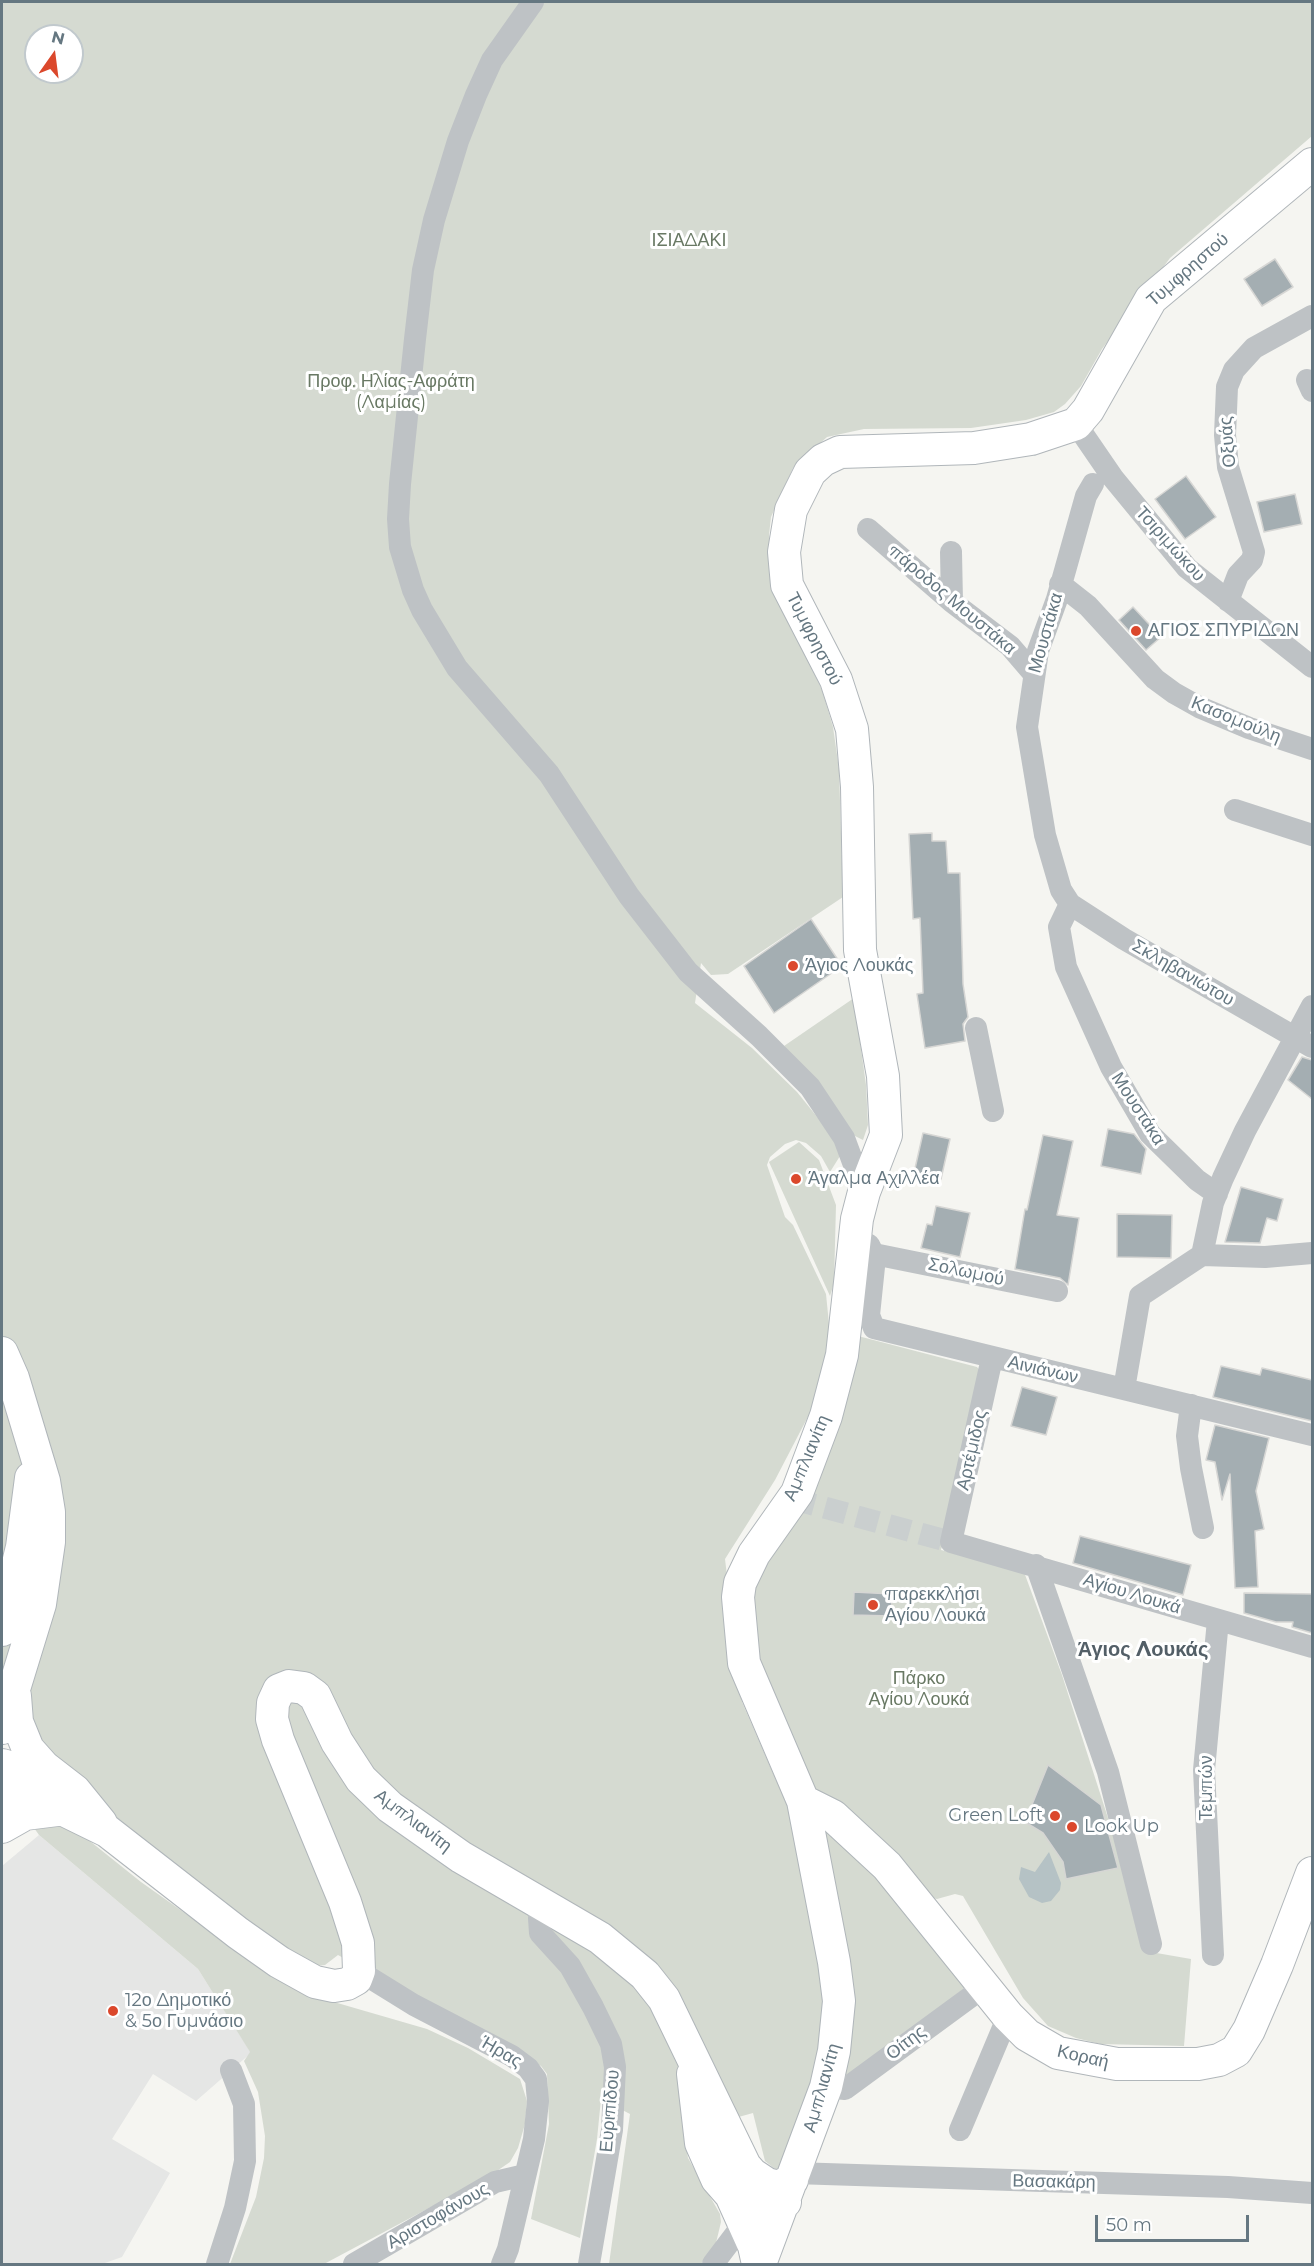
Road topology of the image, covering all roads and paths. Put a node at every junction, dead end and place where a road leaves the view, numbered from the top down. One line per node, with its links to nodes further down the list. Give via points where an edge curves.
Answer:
1 (533, 2): 22 (street, via 492,60 476,95 434,220 416,329 400,484 400,547 422,610 458,668 549,774 629,896 688,972 810,1087 844,1137)
2 (1312, 164): 4 (street, Τυμφρηστού, via 1151,299 1088,410)
3 (1312, 316): 9 (street, Οξυάς, via 1254,348 1234,370 1227,387 1228,467 1254,552)
4 (1076, 424): 9 (street, Τσιριμώκου, via 1113,478 1187,568); 22 (street, Τυμφρηστού, via 1031,439 982,447 840,452 810,472 791,510 783,552 787,585 844,698 854,744 860,950 885,1093 886,1135)
5 (1093, 484): 8 (street, Μουστάκα)
6 (868, 529): 10 (street, πάροδος Μουστάκα)
7 (951, 552): 10 (street)
8 (1060, 584): 12 (street, Μουστάκα); 13 (street, Κασομούλη, via 1088,606 1155,679 1174,693 1249,728)
9 (1228, 601): 11 (street, Τσιριμώκου)
10 (952, 602): 12 (street, πάροδος Μουστάκα, via 1010,646)
11 (1312, 667)
12 (1034, 674): 16 (street, Μουστάκα, via 1028,737 1045,835)
13 (1312, 749)
14 (1235, 810): 15 (street)
15 (1312, 835)
16 (1065, 897): 19 (street, Σκληβανιώτου, via 1124,939); 21 (street, Μουστάκα, via 1059,927 1066,967 1111,1067 1150,1134)
17 (1312, 1006): 19 (street)
18 (976, 1028): 20 (street)
19 (1304, 1043): 21 (street, via 1245,1131)
20 (993, 1111)
21 (1217, 1194): 24 (street)
22 (862, 1225): 25 (street, Σολωμού); 27 (street, Αινιάνων, via 869,1315 874,1328); 43 (street, Αμπλιανίτη, via 842,1355 826,1416 797,1493 754,1554 740,1583 738,1598 744,1663)
23 (1312, 1253): 24 (street, via 1265,1257)
24 (1202, 1255): 28 (street, via 1140,1296)
25 (1057, 1291)
26 (2, 1353): 31 (street)
27 (992, 1358): 28 (street, Αινιάνων); 33 (street, Αρτέμιδος)
28 (1124, 1389): 29 (street, Αινιάνων)
29 (1191, 1405): 30 (street, Αινιάνων); 32 (street, via 1187,1436)
30 (1312, 1435)
31 (32, 1442): 36 (street, via 22,1546); 38 (street, via 46,1496 49,1542 40,1604)
32 (1203, 1528)
33 (951, 1542): 34 (street, Αγίου Λουκά)
34 (1036, 1565): 35 (street, Αγίου Λουκά); 48 (street, via 1108,1772)
35 (1218, 1620): 37 (street, Αγίου Λουκά); 49 (street, Τεμπών, via 1204,1770)
36 (2, 1630)
37 (1312, 1647)
38 (15, 1685): 39 (street); 42 (street, via 17,1722 24,1741)
39 (2, 1728)
40 (2, 1765): 42 (street)
41 (2, 1791): 42 (street)
42 (64, 1796): 44 (street); 51 (street, via 238,1933 301,1975 326,1985 342,1986 356,1979)
43 (804, 1801): 52 (street, Κοραή, via 833,1816 887,1866); 56 (street, Αμπλιανίτη, via 839,2001)
44 (2, 1827)
45 (1312, 1873): 53 (street, Κοραή, via 1253,2020 1241,2044 1224,2058 1198,2064 1149,2066 1088,2060 1044,2047)
46 (548, 1906): 47 (street, Αμπλιανίτη); 50 (street, Ευριπίδου, via 539,1918 540,1933); 51 (street, Αμπλιανίτη, via 461,1857 390,1807 361,1779 314,1695 300,1686 284,1686 273,1703 273,1725 348,1911 359,1949)
47 (600, 1938): 50 (street, via 574,1946); 54 (street, Αμπλιανίτη, via 657,1989)
48 (1151, 1944)
49 (1213, 1955)
50 (570, 1966): 65 (street, Ευριπίδου, via 611,2044 615,2067 612,2130)
51 (359, 1971): 58 (street, Ήρας, via 414,2005 513,2056 532,2073 537,2084 538,2113)
52 (984, 1987): 53 (street, Κοραή); 56 (street, Οίτης, via 845,2089)
53 (1008, 2016): 57 (street)
54 (691, 2052): 59 (street, via 745,2166 767,2184); 61 (street, Αμπλιανίτη, via 701,2144 713,2172)
55 (231, 2070): 62 (street, via 244,2104 245,2161)
56 (826, 2087): 59 (street, Αμπλιανίτη)
57 (960, 2130)
58 (525, 2175): 63 (street, Αριστοφάνους, via 495,2182); 64 (street, Ήρας)
59 (791, 2185): 60 (street, Βασακάρη, via 1228,2187); 61 (street, via 776,2207); 67 (street, Αμπλιανίτη)
60 (1312, 2193)
61 (738, 2209): 66 (street); 67 (street)
62 (217, 2265)
63 (354, 2265)
64 (502, 2265)
65 (589, 2265)
66 (713, 2265)
67 (759, 2265)

